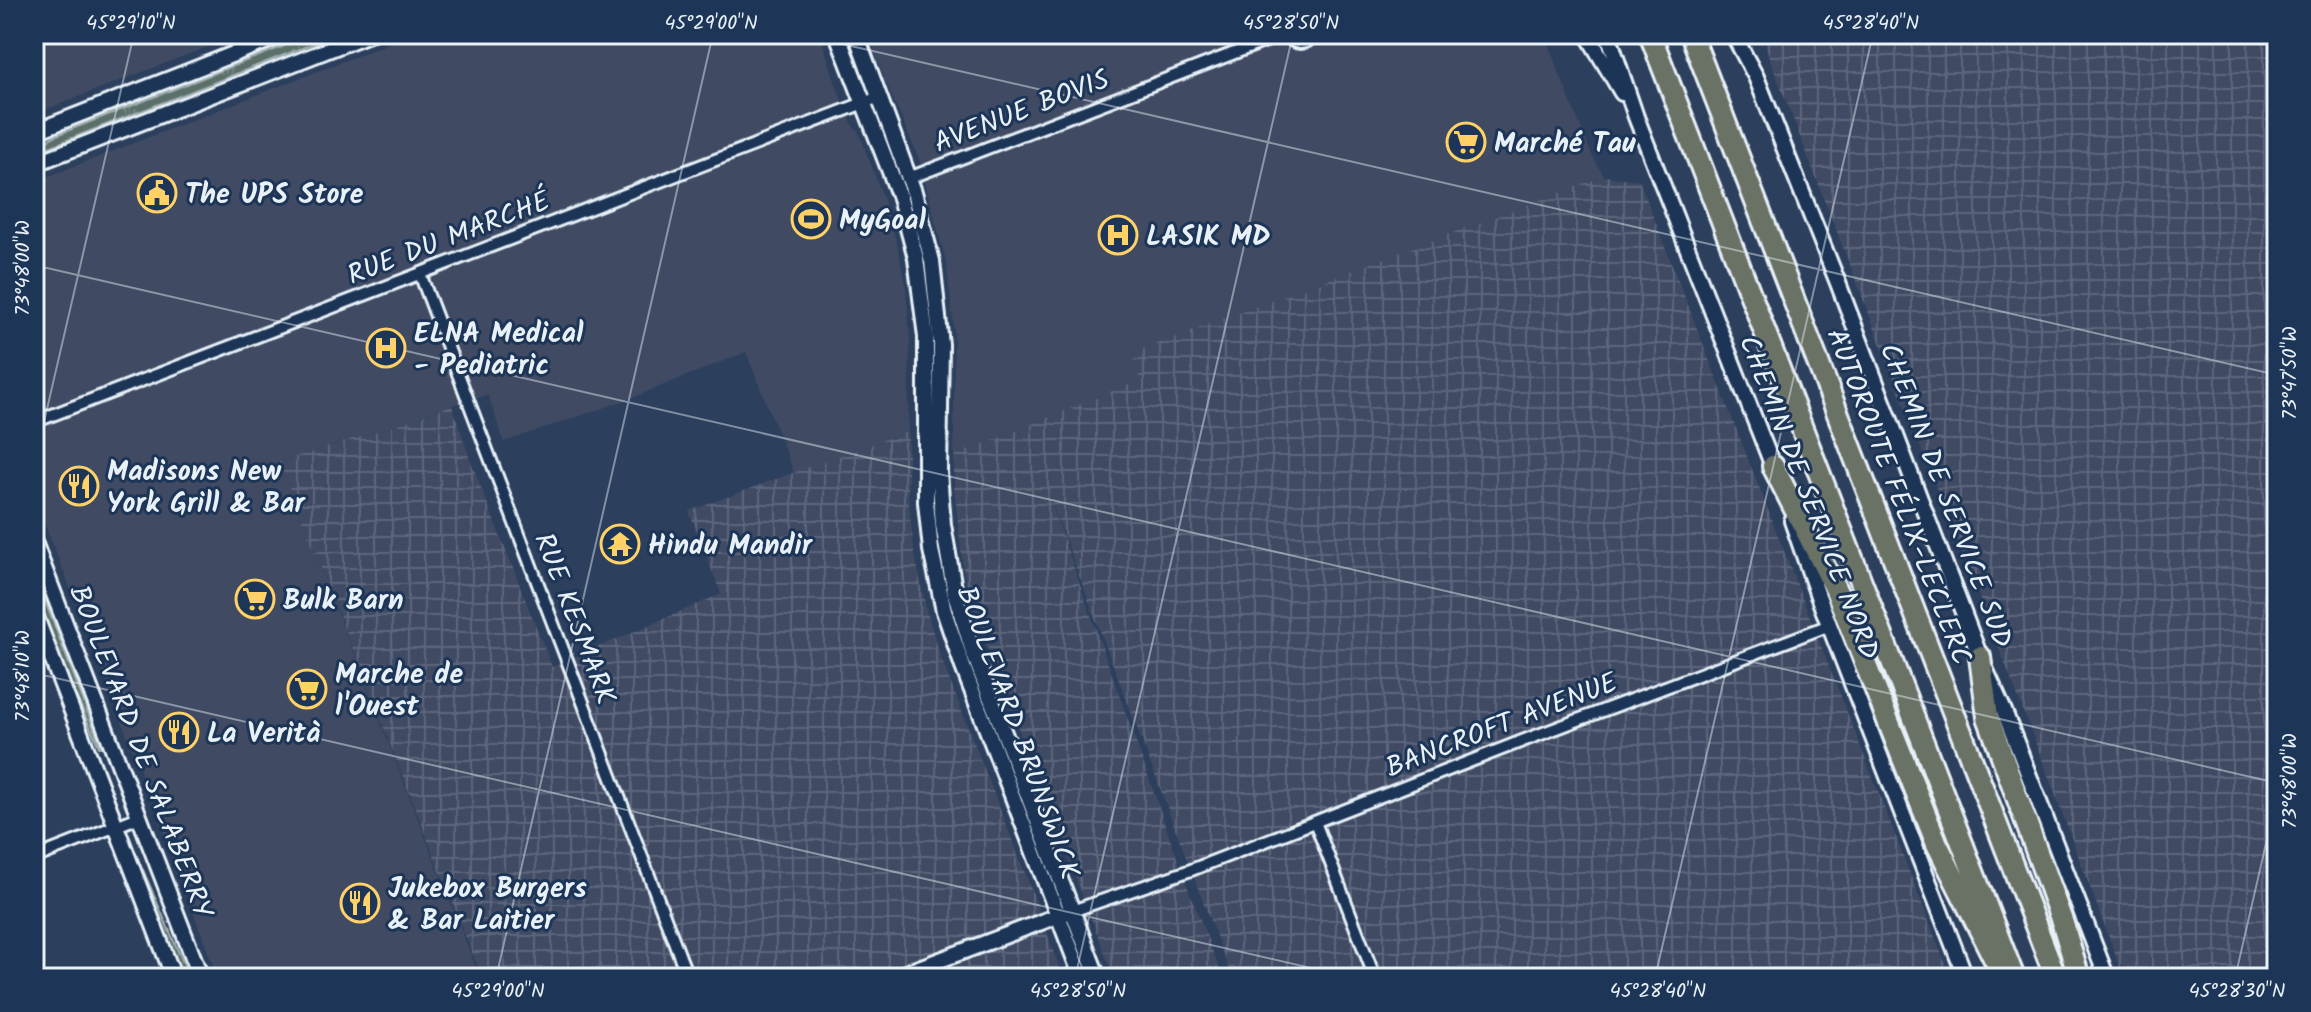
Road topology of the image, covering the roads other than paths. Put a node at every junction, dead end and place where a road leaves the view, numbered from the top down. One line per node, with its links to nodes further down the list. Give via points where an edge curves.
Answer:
1 (285, 34): 17 (street)
2 (369, 34): 18 (street)
3 (837, 34): 15 (street, BOULEVARD BRUNSWICK)
4 (856, 34): 14 (street, BOULEVARD BRUNSWICK)
5 (1285, 34): 6 (street, AVENUE BOVIS, via 1298,43); 19 (street, AVENUE BOVIS)
6 (1314, 34)
7 (1587, 34): 16 (street)
8 (1608, 34): 16 (street, CHEMIN DE SERVICE NORD)
9 (1650, 34): 41 (highway)
10 (1691, 34): 42 (highway, AUTOROUTE FÉLIX-LECLERC)
11 (1733, 34): 13 (street, CHEMIN DE SERVICE SUD)
12 (1746, 34): 13 (street)
13 (1756, 77): 26 (street, CHEMIN DE SERVICE SUD)
14 (879, 97): 15 (street, RUE DU MARCHÉ); 19 (street, BOULEVARD BRUNSWICK)
15 (864, 103): 20 (street, RUE DU MARCHÉ); 31 (street, BOULEVARD BRUNSWICK, via 903,208 920,280 926,337 926,502 940,595 963,667)
16 (1636, 117): 22 (street, CHEMIN DE SERVICE NORD)
17 (34, 132)
18 (34, 164)
19 (909, 178): 31 (street, BOULEVARD BRUNSWICK, via 937,291 940,490 952,581)
20 (420, 274): 21 (street, RUE DU MARCHÉ); 34 (street, RUE KESMARK)
21 (34, 422)
22 (1773, 466): 25 (street, CHEMIN DE SERVICE NORD); 40 (highway, via 1836,590 1937,844)
23 (34, 542): 27 (street, BOULEVARD DE SALABERRY)
24 (34, 612): 29 (street, BOULEVARD DE SALABERRY)
25 (1830, 625): 28 (street, BANCROFT AVENUE); 39 (street, CHEMIN DE SERVICE NORD)
26 (1980, 657): 43 (highway, via 1988,717); 44 (street, CHEMIN DE SERVICE SUD)
27 (139, 817): 29 (street); 33 (street, BOULEVARD DE SALABERRY)
28 (1315, 822): 31 (street, BANCROFT AVENUE); 38 (street)
29 (116, 826): 30 (street); 32 (street, BOULEVARD DE SALABERRY)
30 (34, 858)
31 (1066, 913): 35 (street); 36 (street, BOULEVARD BRUNSWICK); 37 (street, BOULEVARD BRUNSWICK)
32 (174, 978)
33 (201, 978)
34 (688, 978)
35 (892, 978)
36 (1082, 978)
37 (1098, 978)
38 (1375, 978)
39 (1966, 978)
40 (2004, 978)
41 (2014, 978)
42 (2056, 978)
43 (2079, 978)
44 (2107, 978)

